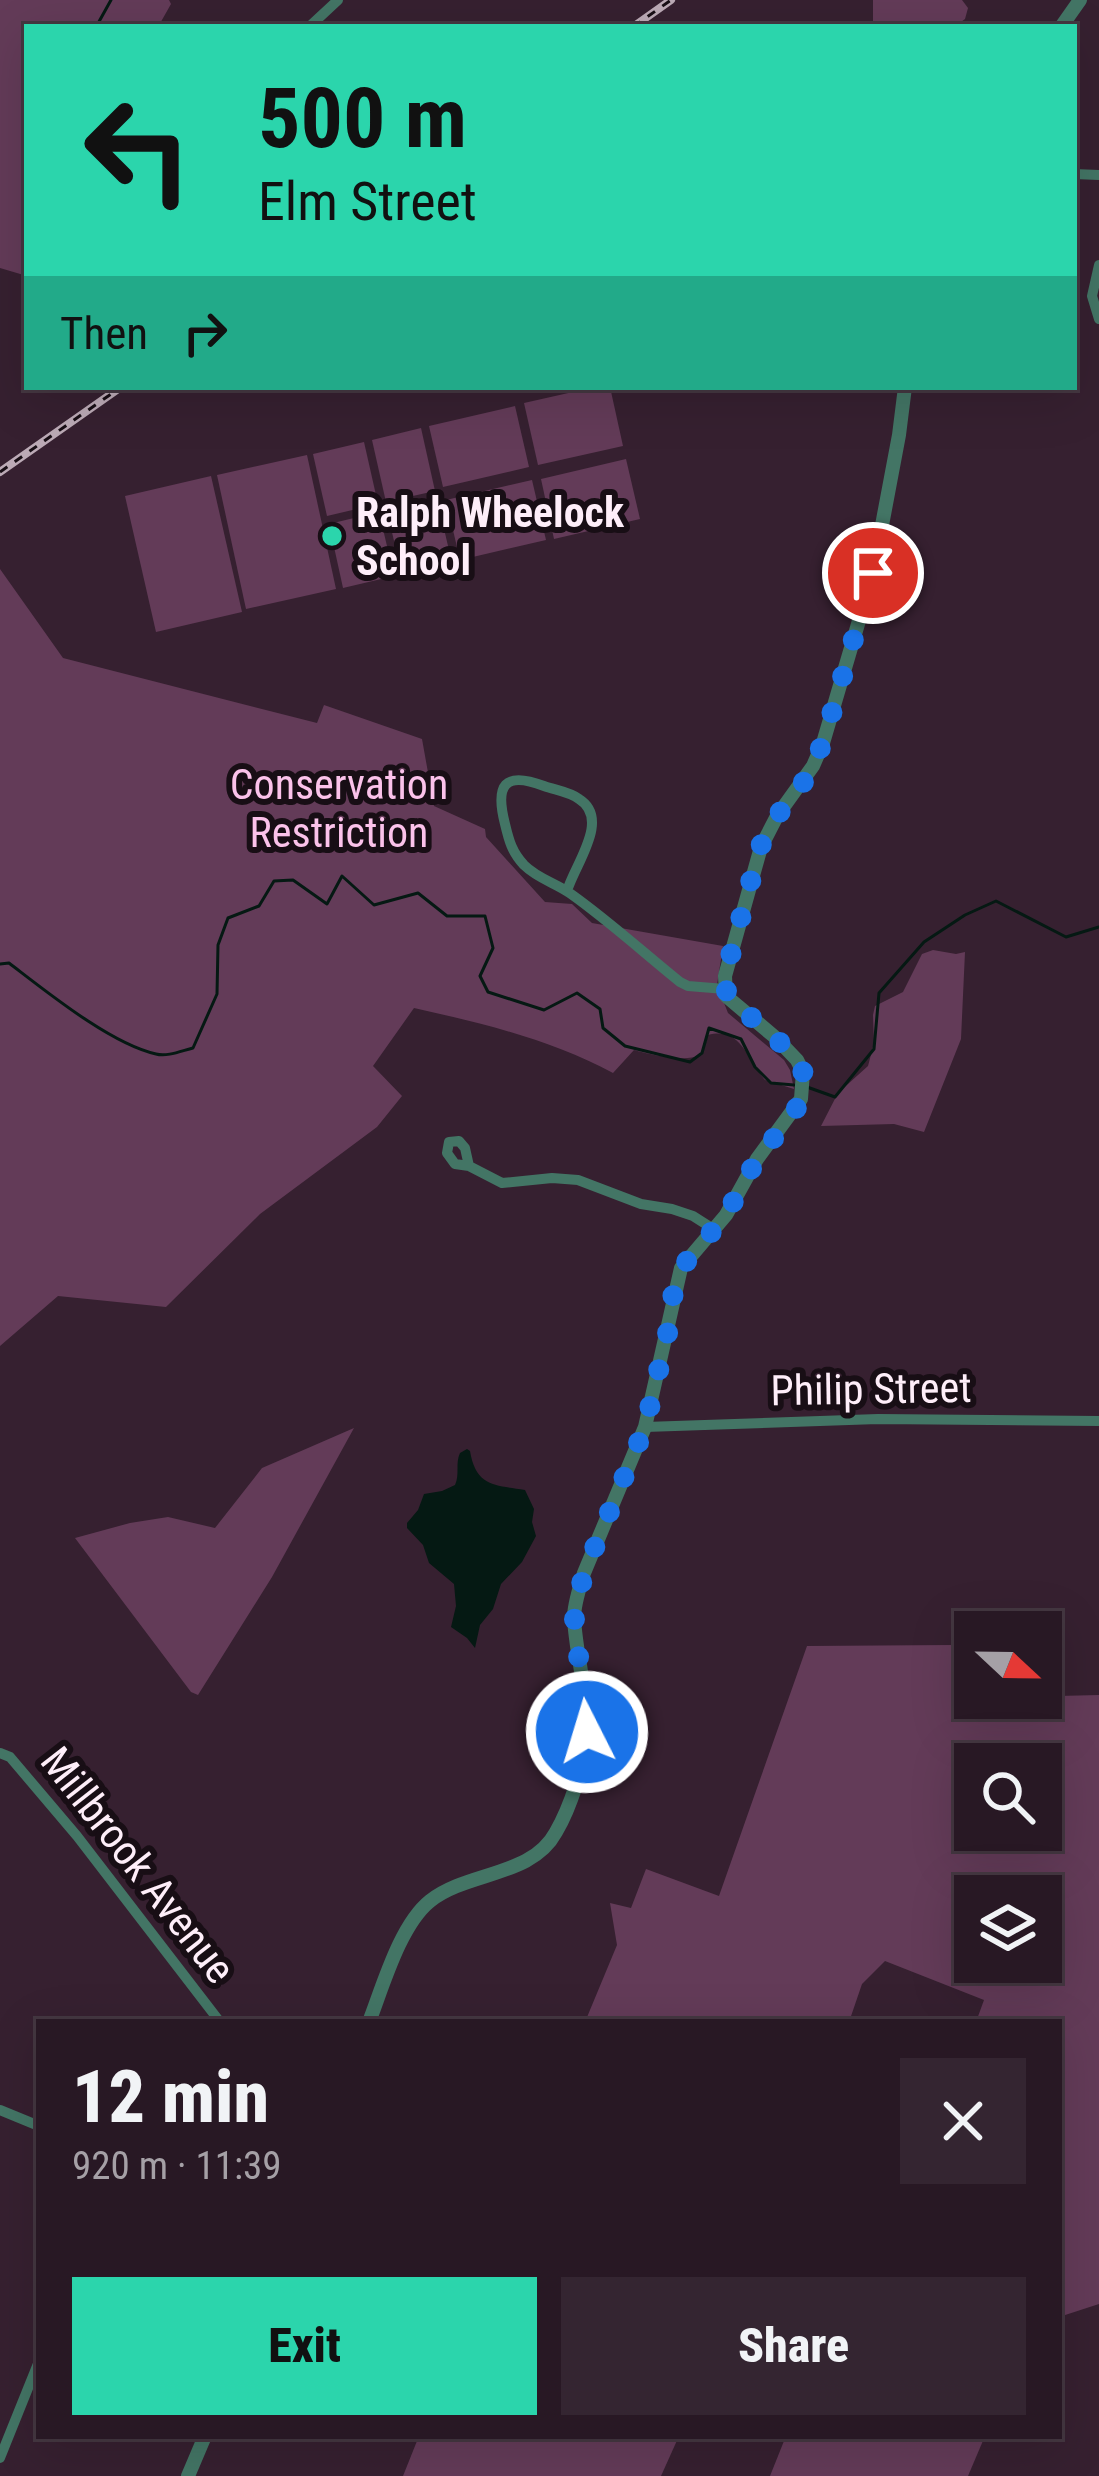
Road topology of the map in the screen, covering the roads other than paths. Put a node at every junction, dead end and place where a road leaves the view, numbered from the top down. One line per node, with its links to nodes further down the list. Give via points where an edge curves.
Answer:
1 (338, 0): 2 (street)
2 (312, 24)
3 (1099, 265): 4 (street, via 1092,296)
4 (1099, 319)
5 (904, 390): 7 (street, via 863,610 813,766 760,847)
6 (567, 890): 6 (street, via 591,812 578,798 507,782 499,801 511,849); 7 (street, via 680,982)
7 (725, 988): 9 (street, via 792,1053 803,1085 794,1113)
8 (469, 1166): 9 (street, via 502,1183 578,1180)
9 (715, 1230): 11 (street, via 677,1279)
10 (1099, 1421): 11 (street, Philip Street)
11 (645, 1427): 14 (street, via 578,1595 586,1745 555,1834 537,1855 429,1901 402,1940)
12 (0, 1753): 13 (street, Millbrook Avenue, via 77,1836)
13 (218, 2019)
14 (370, 2019)
15 (0, 2110): 16 (street)
16 (36, 2125)
17 (36, 2368): 19 (street)
18 (204, 2439): 20 (street)
19 (0, 2458)
20 (188, 2476)

